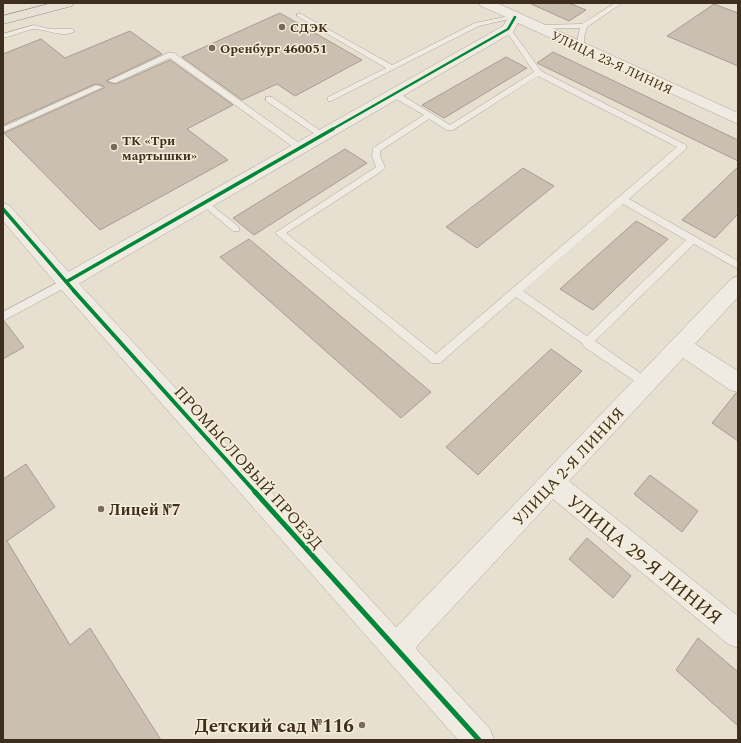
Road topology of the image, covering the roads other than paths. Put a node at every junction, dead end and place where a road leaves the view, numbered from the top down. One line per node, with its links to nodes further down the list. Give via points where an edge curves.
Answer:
1 (68, 3): 4 (main road)
2 (486, 3): 8 (street, УЛИЦА 23-Я ЛИНИЯ)
3 (614, 4): 9 (lane)
4 (29, 9): 5 (main road); 7 (main road); 10 (lane)
5 (3, 11)
6 (299, 15): 15 (lane)
7 (3, 20)
8 (512, 23): 11 (street, УЛИЦА 23-Я ЛИНИЯ); 15 (lane, via 477,24); 16 (lane); 19 (street)
9 (584, 26): 11 (lane); 14 (lane, via 581,36)
10 (34, 27): 12 (lane, via 48,31); 13 (lane)
11 (537, 27): 14 (street, УЛИЦА 23-Я ЛИНИЯ)
12 (72, 31)
13 (3, 36)
14 (582, 48): 23 (street, УЛИЦА 23-Я ЛИНИЯ)
15 (390, 67): 21 (lane)
16 (538, 73): 22 (lane, via 450,128); 27 (lane, via 683,147)
17 (112, 82): 26 (lane, via 171,55 216,91)
18 (99, 87): 24 (lane)
19 (394, 94): 22 (lane); 25 (street)
20 (269, 99): 25 (lane)
21 (331, 99)
22 (430, 115): 35 (lane, via 376,150 381,167 379,169 280,233 436,360)
23 (738, 120)
24 (7, 130)
25 (321, 134): 26 (street)
26 (299, 147): 28 (street)
27 (622, 199): 31 (lane); 35 (lane)
28 (204, 202): 30 (lane); 33 (street)
29 (3, 209): 33 (street, ПРОМЫСЛОВЫЙ ПРОЕЗД)
30 (236, 229)
31 (693, 239): 32 (lane); 37 (lane)
32 (738, 265)
33 (66, 282): 36 (lane); 43 (street, ПРОМЫСЛОВЫЙ ПРОЕЗД)
34 (738, 284): 38 (street, УЛИЦА 2-Я ЛИНИЯ)
35 (516, 291): 37 (lane)
36 (3, 317)
37 (587, 343): 39 (lane)
38 (681, 346): 39 (street, УЛИЦА 2-Я ЛИНИЯ); 40 (street)
39 (646, 383): 41 (street, УЛИЦА 2-Я ЛИНИЯ)
40 (738, 384)
41 (552, 483): 42 (street, УЛИЦА 29-Я ЛИНИЯ); 43 (street, УЛИЦА 2-Я ЛИНИЯ)
42 (738, 634)
43 (396, 648): 44 (street, ПРОМЫСЛОВЫЙ ПРОЕЗД)
44 (479, 740)

